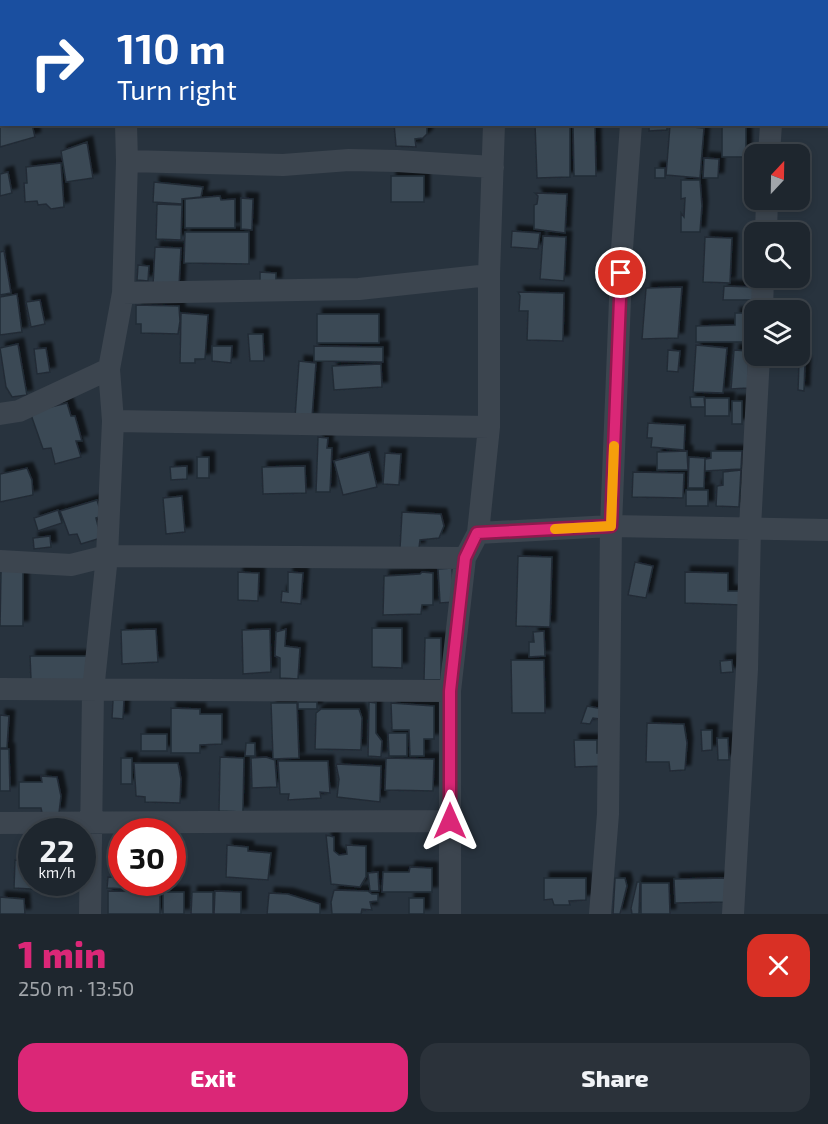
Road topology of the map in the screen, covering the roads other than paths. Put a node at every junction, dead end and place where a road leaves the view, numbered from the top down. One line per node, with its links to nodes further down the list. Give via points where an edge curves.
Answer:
1 (126, 126): 6 (street)
2 (494, 126): 7 (street)
3 (631, 126): 15 (street)
4 (771, 126): 5 (street)
5 (770, 144)
6 (127, 161): 7 (street, via 283,165 349,160); 9 (street)
7 (493, 167): 8 (street)
8 (489, 275): 9 (street, via 358,289); 14 (street)
9 (123, 293): 11 (street)
10 (758, 366): 16 (street)
11 (109, 369): 12 (street, via 19,411); 13 (street)
12 (0, 414)
13 (113, 421): 14 (street); 19 (street)
14 (489, 427): 18 (street)
15 (611, 526): 16 (street); 18 (street); 33 (street, via 608,814)
16 (750, 528): 17 (street); 34 (street, via 747,669)
17 (828, 530)
18 (477, 533): 20 (street)
19 (107, 556): 20 (street); 21 (street, via 71,565); 23 (street)
20 (465, 558): 24 (street)
21 (0, 561)
22 (0, 689): 23 (street)
23 (93, 691): 24 (street); 25 (street)
24 (450, 691): 26 (street)
25 (90, 818)
26 (450, 821): 29 (street); 32 (street)
27 (0, 823): 28 (street)
28 (18, 823)
29 (96, 823)
30 (90, 896): 31 (street)
31 (90, 914)
32 (450, 914)
33 (600, 914)
34 (733, 914)

